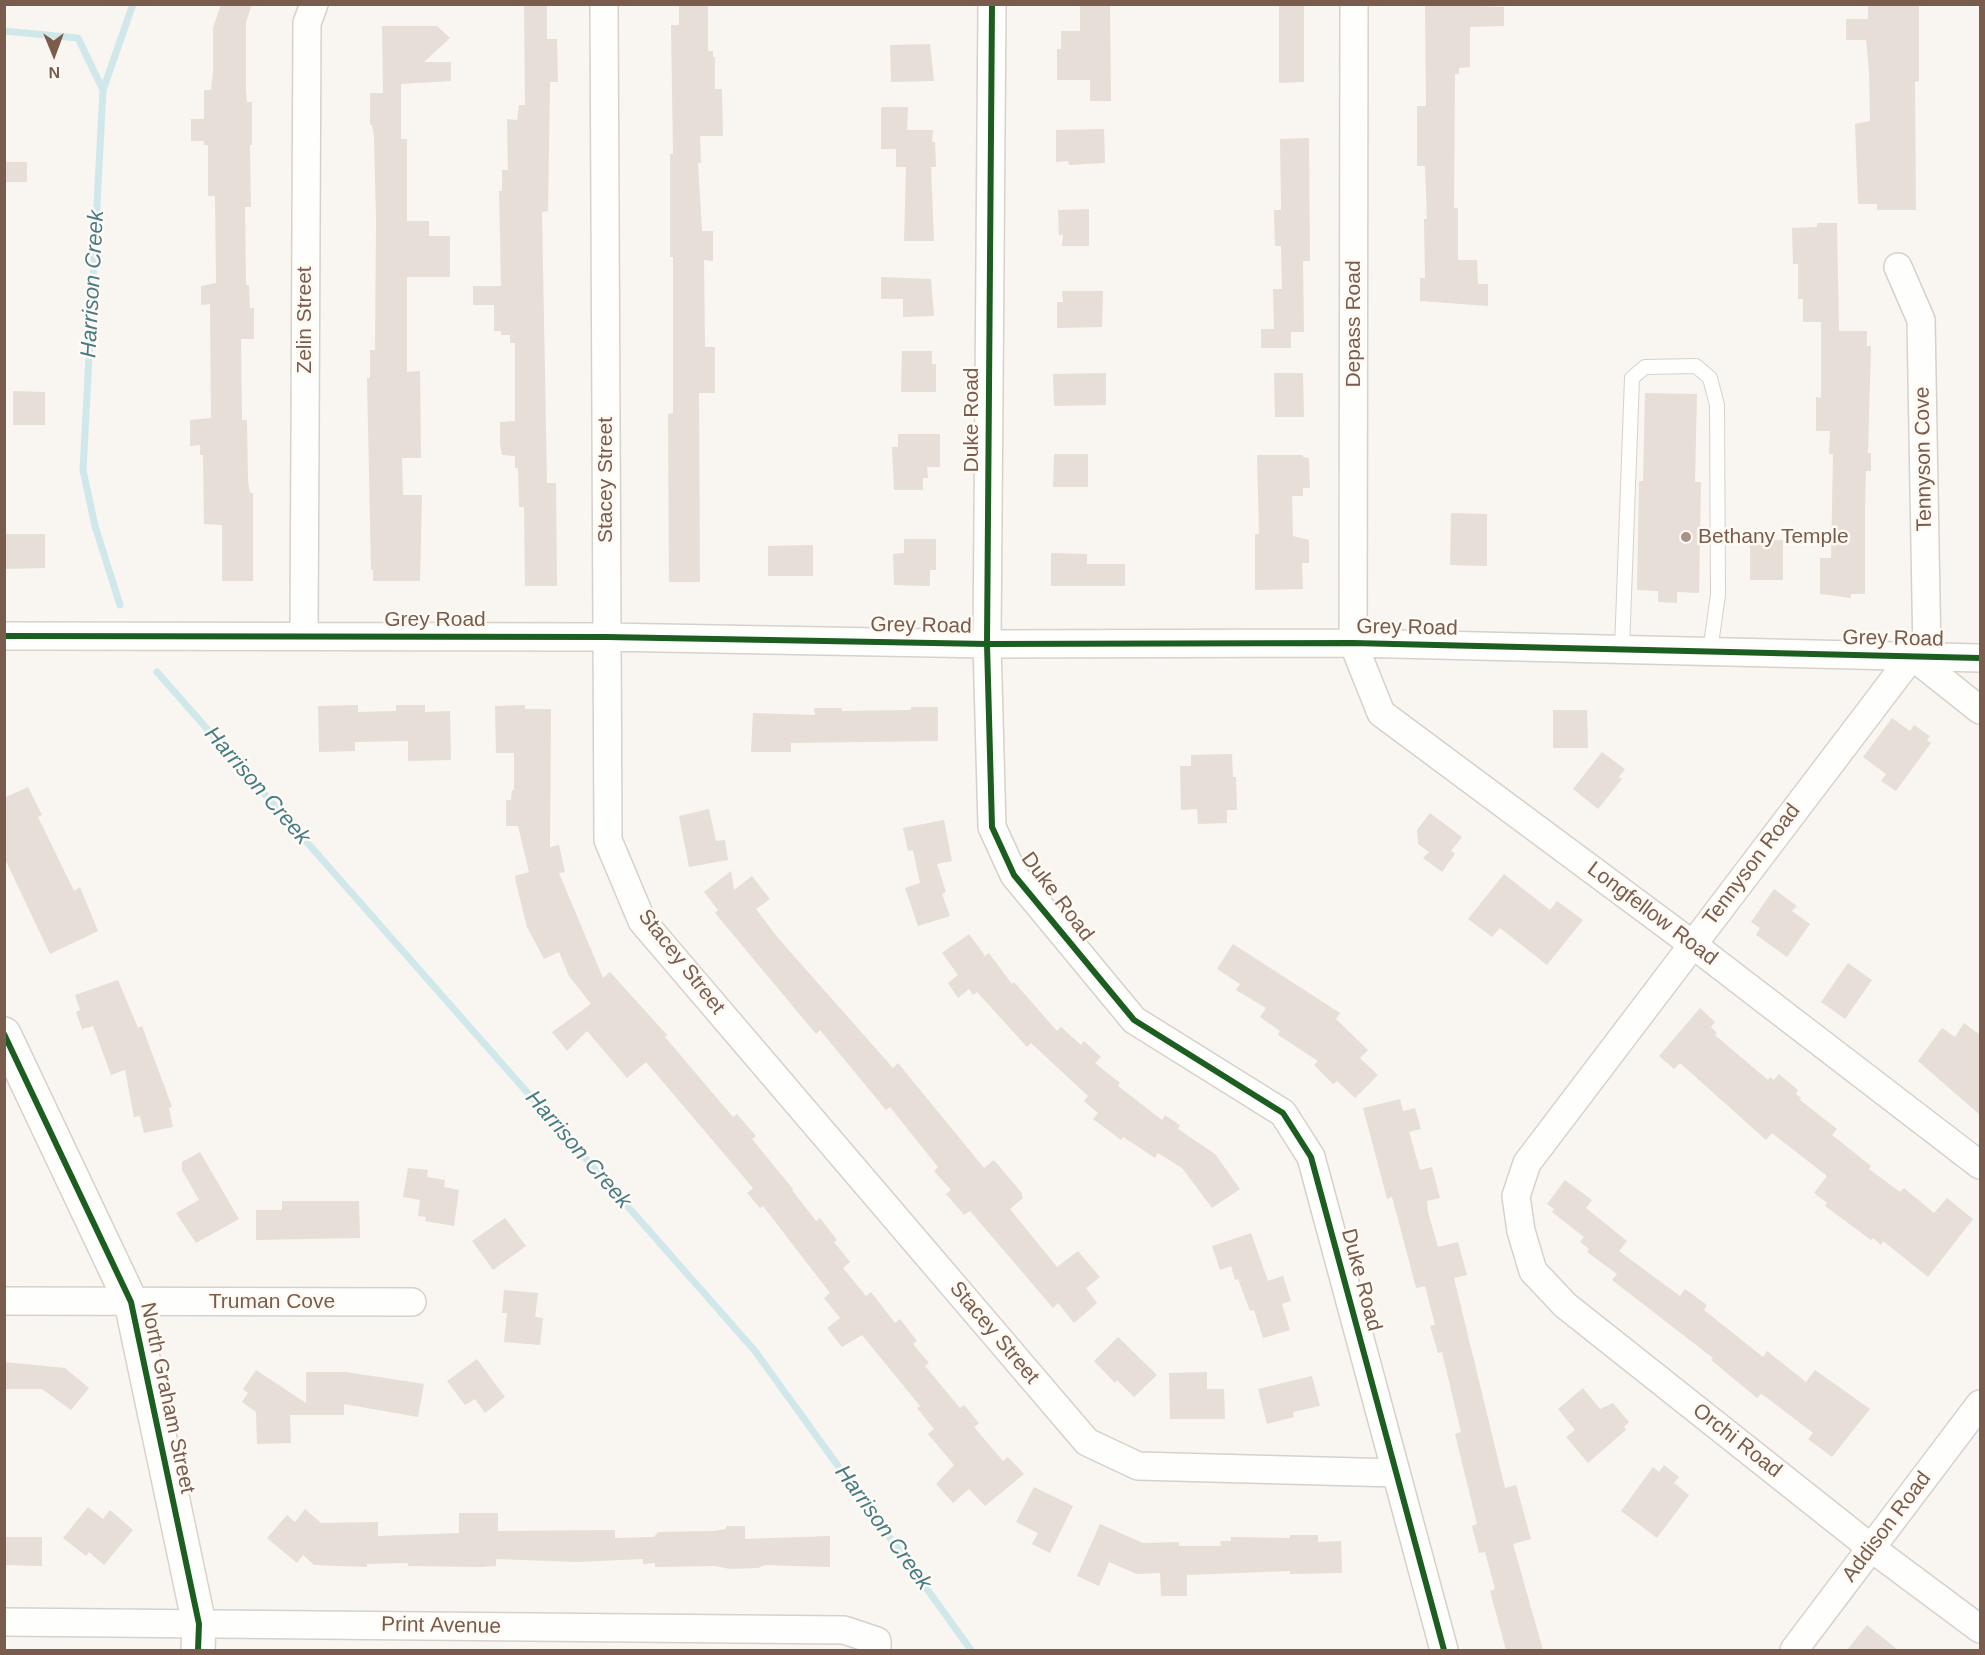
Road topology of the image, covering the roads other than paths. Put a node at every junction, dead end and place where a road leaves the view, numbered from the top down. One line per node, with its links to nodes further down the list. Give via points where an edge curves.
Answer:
1 (314, 4): 7 (street, Zelin Street, via 307,23)
2 (604, 4): 8 (street, Stacey Street)
3 (992, 4): 10 (street, Duke Road)
4 (1354, 4): 9 (street, Depass Road)
5 (1898, 267): 13 (street, Tennyson Cove, via 1921,320)
6 (4, 636): 7 (street, Grey Road)
7 (304, 636): 8 (street, Grey Road)
8 (607, 637): 10 (street, Grey Road); 24 (street, Stacey Street, via 608,840 642,921 1087,1442 1138,1466)
9 (1353, 643): 10 (street, Grey Road); 11 (street, Grey Road); 16 (street, Longfellow Road, via 1381,713)
10 (987, 644): 24 (street, Duke Road, via 992,827 1014,875 1134,1020 1283,1113 1311,1157)
11 (1622, 649): 12 (street, Grey Road); 12 (lane, via 1632,378 1645,367 1696,366 1710,378 1717,405 1718,595)
12 (1710, 651): 13 (street, Grey Road)
13 (1919, 656): 14 (street, Grey Road); 15 (street); 16 (street, Tennyson Road)
14 (1980, 658)
15 (1980, 710)
16 (1692, 944): 18 (street, Longfellow Road); 19 (street, Tennyson Road, via 1527,1163 1516,1196)
17 (4, 1034): 21 (main road, North Graham Street)
18 (1980, 1165)
19 (1521, 1231): 25 (street, Orchi Road, via 1533,1271 1565,1305)
20 (4, 1301): 21 (street, Truman Cove)
21 (131, 1302): 22 (street, Truman Cove); 28 (main road, North Graham Street)
22 (412, 1302)
23 (1980, 1404): 25 (street, Addison Road)
24 (1396, 1473): 30 (street, Duke Road)
25 (1870, 1547): 27 (street, Orchi Road); 31 (street, Addison Road)
26 (4, 1622): 28 (street, Print Avenue)
27 (1980, 1629)
28 (198, 1637): 29 (street, Print Avenue, via 844,1630)
29 (877, 1646)
30 (1444, 1650)
31 (1794, 1650)

